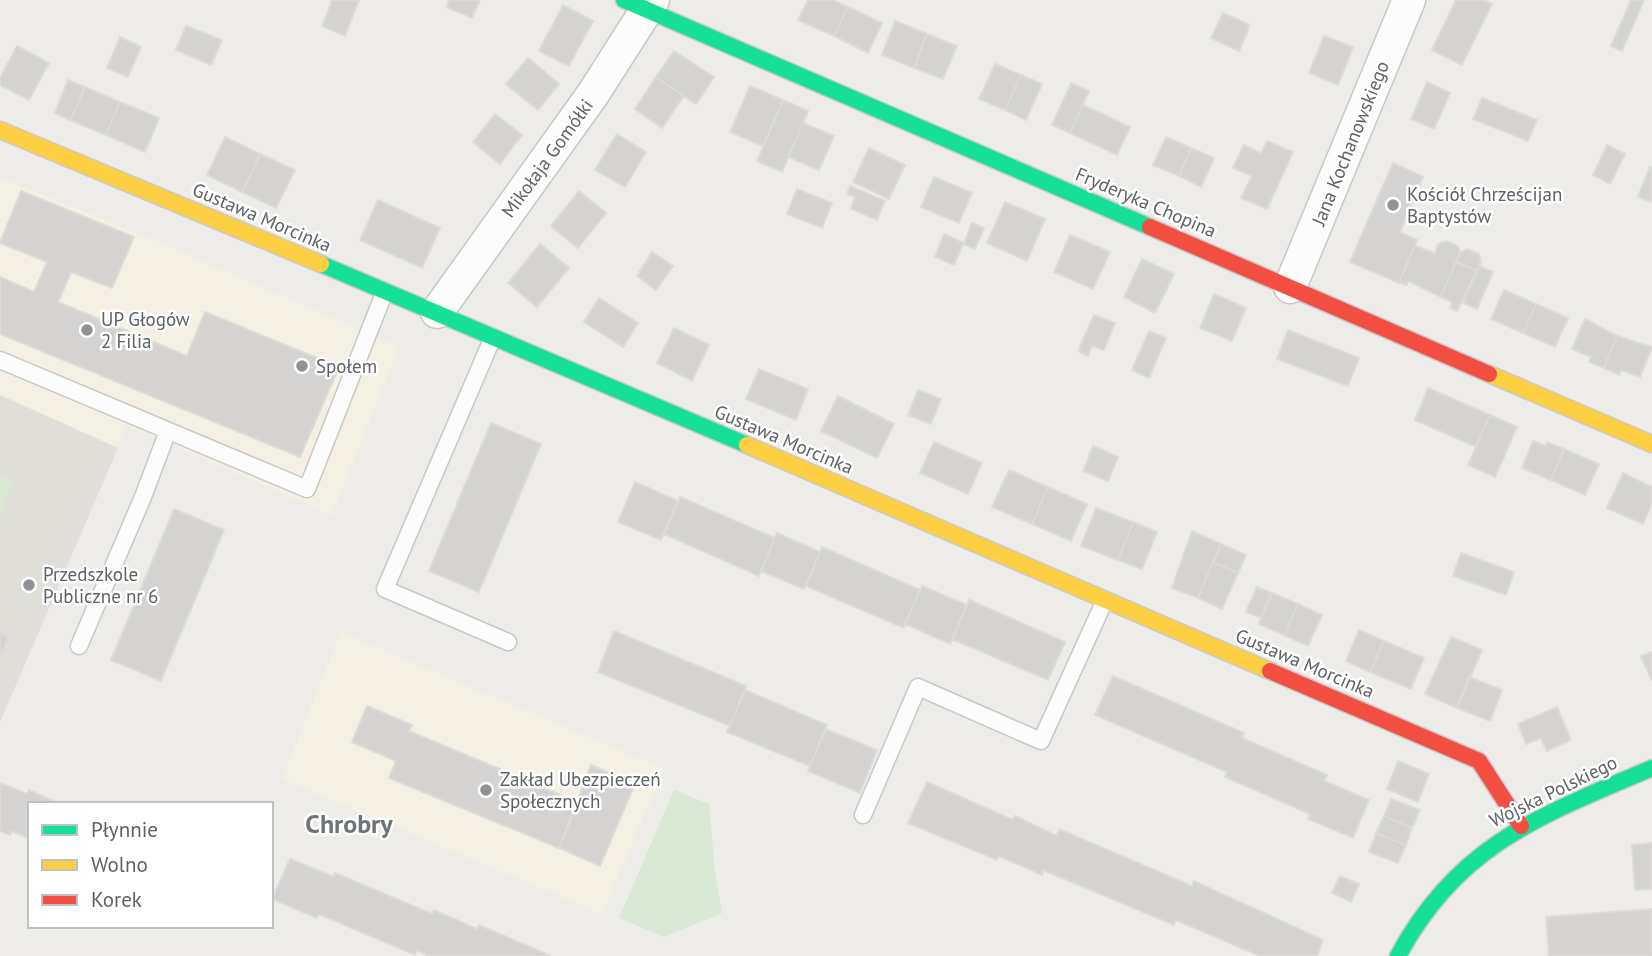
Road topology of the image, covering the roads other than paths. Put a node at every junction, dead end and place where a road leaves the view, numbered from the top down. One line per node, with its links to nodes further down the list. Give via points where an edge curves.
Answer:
1 (1409, 0): 4 (street, Jana Kochanowskiego)
2 (641, 3): 4 (street, Fryderyka Chopina); 6 (street, Mikołaja Gomółki, via 562,139)
3 (0, 130): 5 (street, Gustawa Morcinka)
4 (1290, 287): 10 (street, Fryderyka Chopina)
5 (385, 291): 6 (street, Gustawa Morcinka); 9 (lane, via 306,489)
6 (437, 312): 7 (street, Gustawa Morcinka)
7 (493, 337): 11 (street, Gustawa Morcinka); 12 (lane, via 386,589)
8 (0, 360): 9 (lane)
9 (167, 433): 13 (lane)
10 (1652, 444)
11 (1105, 600): 15 (lane, via 1041,741 918,687); 16 (street, Gustawa Morcinka, via 1479,761)
12 (508, 642)
13 (79, 646)
14 (1652, 768): 16 (street, Wojska Polskiego)
15 (863, 815)
16 (1521, 826): 17 (street, Wojska Polskiego, via 1441,886)
17 (1398, 956)

